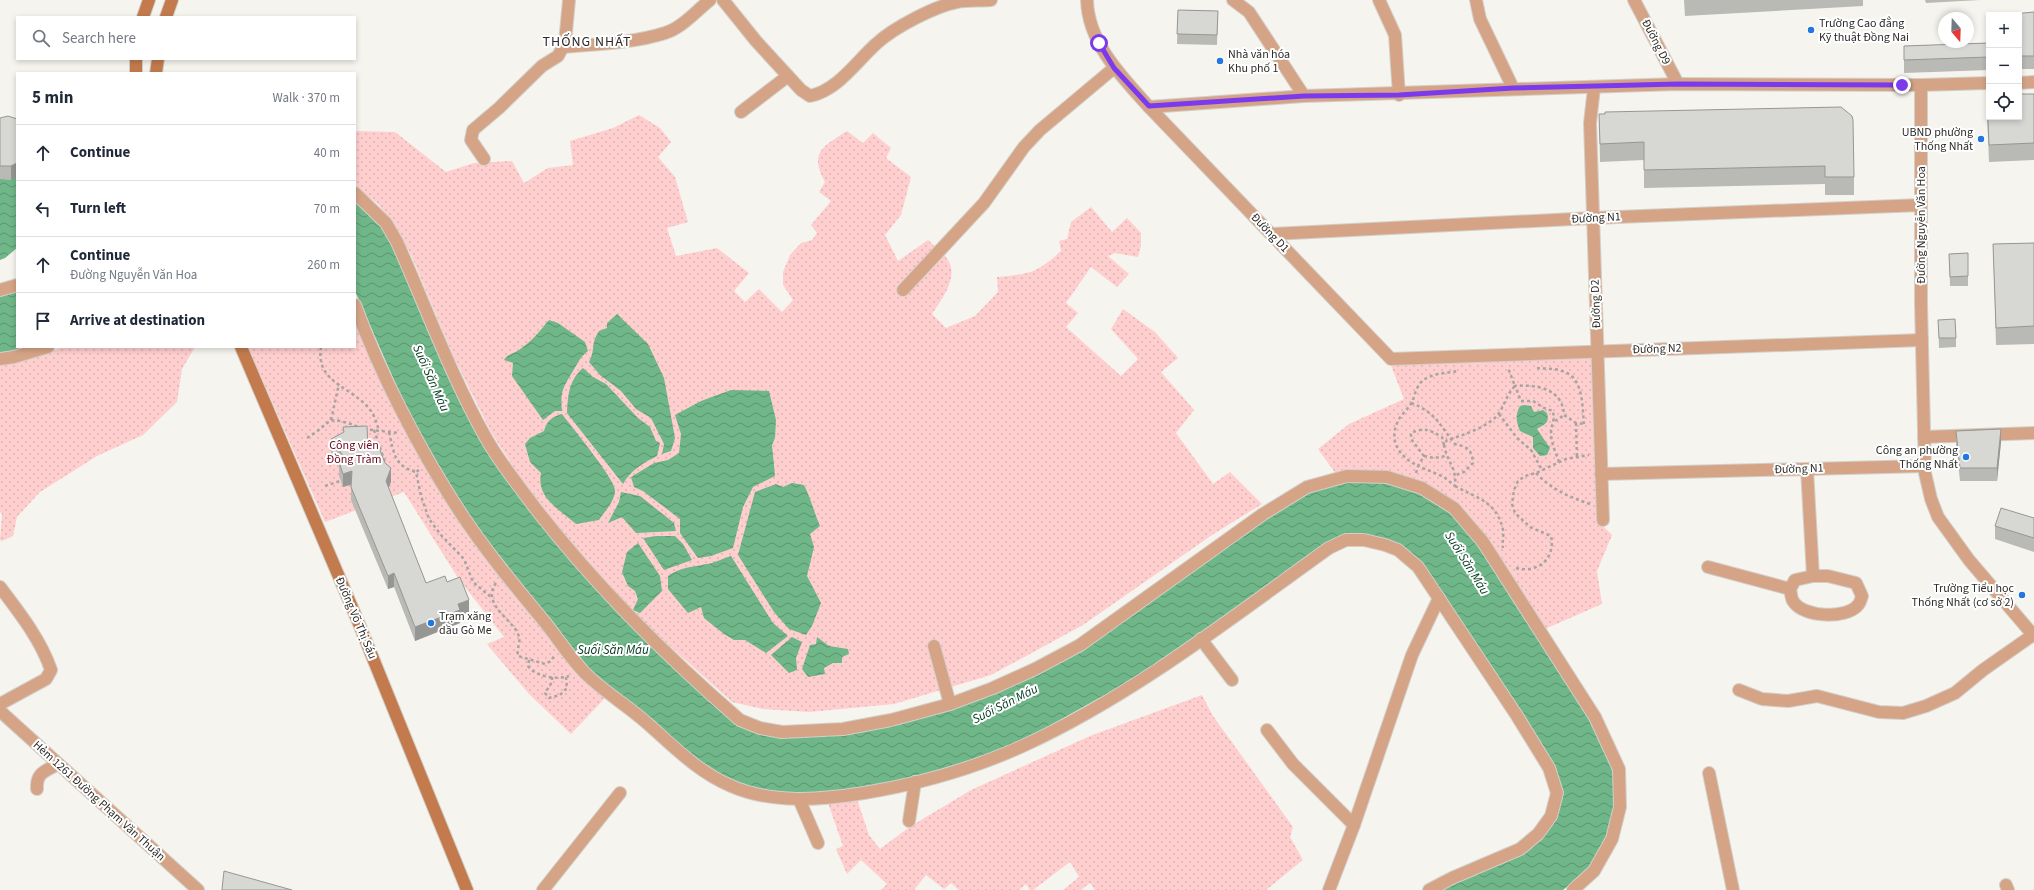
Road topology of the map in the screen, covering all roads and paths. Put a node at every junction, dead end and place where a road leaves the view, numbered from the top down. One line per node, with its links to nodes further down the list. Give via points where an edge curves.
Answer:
1 (149, 0): 13 (main road)
2 (172, 0): 14 (main road)
3 (569, 0): 15 (street)
4 (710, 0): 15 (street, via 682,24 665,33 620,42)
5 (723, 0): 21 (street)
6 (967, 0): 7 (street); 21 (street, via 937,8 878,42 835,84 821,93 810,96)
7 (991, 0)
8 (1087, 0): 18 (street, Đường D1, via 1091,23)
9 (1233, 0): 30 (street, via 1249,12)
10 (1379, 0): 29 (street, via 1395,35)
11 (1476, 0): 27 (street, via 1480,19)
12 (1634, 0): 25 (street, Đường D9)
13 (143, 16)
14 (166, 16)
15 (564, 47): 33 (street, via 558,56 542,66 473,130 471,140)
16 (136, 60): 19 (main road)
17 (158, 60): 20 (main road)
18 (1114, 68): 31 (street, Đường D1); 40 (street, via 1030,141 984,203)
19 (136, 72)
20 (156, 72)
21 (788, 76): 32 (street)
22 (2022, 82): 23 (street)
23 (2034, 82)
24 (1986, 83): 26 (street)
25 (1678, 84): 26 (street); 28 (street)
26 (1921, 84): 35 (street, Đường Nguyễn Văn Hoa)
27 (1513, 88): 28 (street); 29 (street)
28 (1594, 88): 36 (street, Đường D2, via 1590,123)
29 (1399, 95): 30 (street)
30 (1304, 96): 31 (street)
31 (1149, 106): 37 (street, Đường D1)
32 (741, 112)
33 (484, 159)
34 (356, 194): 112 (street, via 386,223 398,242 479,425 529,500 561,542 626,613 740,720 760,728 782,732 812,732 891,720)
35 (1921, 205): 36 (street, Đường N1); 42 (street, Đường Nguyễn Văn Hoa)
36 (1594, 218): 37 (street, Đường N1); 46 (street, Đường D2)
37 (1272, 234): 48 (street, Đường D1)
38 (16, 285): 39 (street)
39 (0, 290)
40 (904, 290)
41 (356, 307): 66 (street)
42 (1922, 340): 46 (street, Đường N2); 67 (street, Đường Nguyễn Văn Hoa)
43 (45, 348): 47 (street)
44 (241, 348): 125 (main road, Đường Võ Thị Sáu, via 374,660)
45 (320, 348): 52 (path, via 322,368)
46 (1598, 351): 48 (street, Đường N2); 61 (street, Đường D2)
47 (0, 359)
48 (1391, 359)
49 (1530, 368): 60 (path, via 1563,371 1577,381)
50 (1502, 369): 53 (path, via 1510,369)
51 (1460, 371): 54 (path, via 1424,379)
52 (339, 384): 57 (path); 63 (path, via 370,411)
53 (1515, 386): 55 (path); 56 (path, via 1543,388 1555,395 1564,405); 58 (path, via 1521,401 1533,400 1553,411)
54 (1411, 403): 69 (path, via 1422,408 1443,425); 77 (path, via 1398,420 1395,436 1400,454)
55 (1499, 414): 69 (path, via 1462,437); 81 (path, via 1517,438 1531,450)
56 (1564, 415): 58 (path); 59 (path)
57 (331, 420): 62 (path, via 340,420); 68 (path)
58 (1555, 420): 76 (path, via 1551,432)
59 (1576, 423): 60 (path); 74 (path)
60 (1584, 424): 61 (path)
61 (1600, 425): 71 (street, Đường D2)
62 (374, 430): 63 (path); 79 (path, via 386,465)
63 (379, 431): 64 (path)
64 (389, 432): 66 (path); 82 (path, via 399,464)
65 (2034, 434): 67 (street)
66 (415, 436): 75 (street)
67 (1924, 437): 78 (street, Đường Nguyễn Văn Hoa)
68 (306, 438)
69 (1451, 439): 70 (path); 85 (path, via 1455,444 1466,446 1472,454 1473,463 1464,472)
70 (1444, 445): 72 (path, via 1442,437 1432,432 1421,429 1411,433 1411,440); 73 (path)
71 (1601, 454): 74 (path); 84 (street, Đường D2)
72 (1424, 456): 73 (path); 77 (path)
73 (1446, 456): 85 (path)
74 (1577, 457): 76 (path)
75 (430, 462): 82 (path); 95 (street, via 459,510)
76 (1559, 462): 81 (path)
77 (1418, 466): 87 (path); 89 (path, via 1444,477)
78 (1925, 466): 80 (street, Đường N1); 101 (street, Đường Nguyễn Văn Hoa, via 1931,499 1938,517 1969,560)
79 (380, 468)
80 (1807, 469): 84 (street, Đường N1); 96 (street)
81 (1542, 470): 83 (path)
82 (416, 472): 99 (path, via 429,520 464,558 473,582)
83 (1536, 473): 90 (path, via 1550,486 1570,497); 93 (path, via 1518,481 1512,504 1515,513 1530,527 1551,536 1553,546 1546,560 1535,567 1525,570)
84 (1601, 474): 90 (street, Đường D2)
85 (1456, 475): 89 (path)
86 (346, 479): 88 (path)
87 (1412, 485): 112 (street, via 1386,477 1347,476 1307,487 1263,514 1080,645 993,688); 129 (street, via 1422,488 1454,508 1483,542 1595,717 1619,769 1620,807 1612,839 1594,871)
88 (326, 486)
89 (1455, 486): 92 (path, via 1486,501 1495,511 1504,531)
90 (1602, 508): 91 (street, Đường D2)
91 (1603, 520)
92 (1504, 551)
93 (1514, 567)
94 (1708, 567): 98 (street)
95 (505, 573): 99 (path, via 494,586); 103 (street)
96 (1813, 576): 98 (street, via 1795,580); 98 (street, via 1828,576 1856,583 1862,596 1858,605 1836,614 1820,615 1804,611 1793,601)
97 (0, 588): 111 (street, via 34,636 51,670 46,679)
98 (1790, 589)
99 (492, 598): 105 (path, via 498,611 511,622 519,634 518,656)
100 (1439, 598): 102 (street, via 1418,567 1398,550 1364,540 1346,540 1329,548); 122 (street, via 1412,654); 128 (street, via 1549,768 1557,793 1551,816 1538,834 1520,849)
101 (2034, 636): 110 (street, via 1983,670 1955,694 1903,713 1879,712 1818,696 1788,701 1762,699)
102 (1202, 639): 109 (street); 117 (street, via 1156,671 1085,714 1024,745 988,760)
103 (561, 643): 105 (path, via 548,663); 106 (street)
104 (934, 646): 112 (street)
105 (529, 660): 107 (path, via 528,666 532,671)
106 (582, 670): 108 (path); 120 (street, via 709,775 754,794)
107 (552, 677): 108 (path); 108 (path, via 552,682 545,693 549,698 567,688)
108 (566, 677)
109 (1232, 680)
110 (1739, 690)
111 (0, 704)
112 (950, 704)
113 (0, 711): 115 (street, Hẻm 1261 Đường Phạm Văn Thuận)
114 (1267, 730): 122 (street, via 1293,764)
115 (58, 764): 118 (street, via 39,775); 124 (street, Hẻm 1261 Đường Phạm Văn Thuận)
116 (1709, 773): 130 (street)
117 (915, 782): 120 (street, via 840,797); 121 (street)
118 (37, 789)
119 (620, 793): 126 (street)
120 (799, 799): 123 (street)
121 (909, 821)
122 (1354, 825): 127 (street)
123 (818, 843)
124 (198, 890)
125 (467, 890)
126 (543, 890)
127 (1329, 890)
128 (1429, 890)
129 (1573, 890)
130 (1733, 890)

